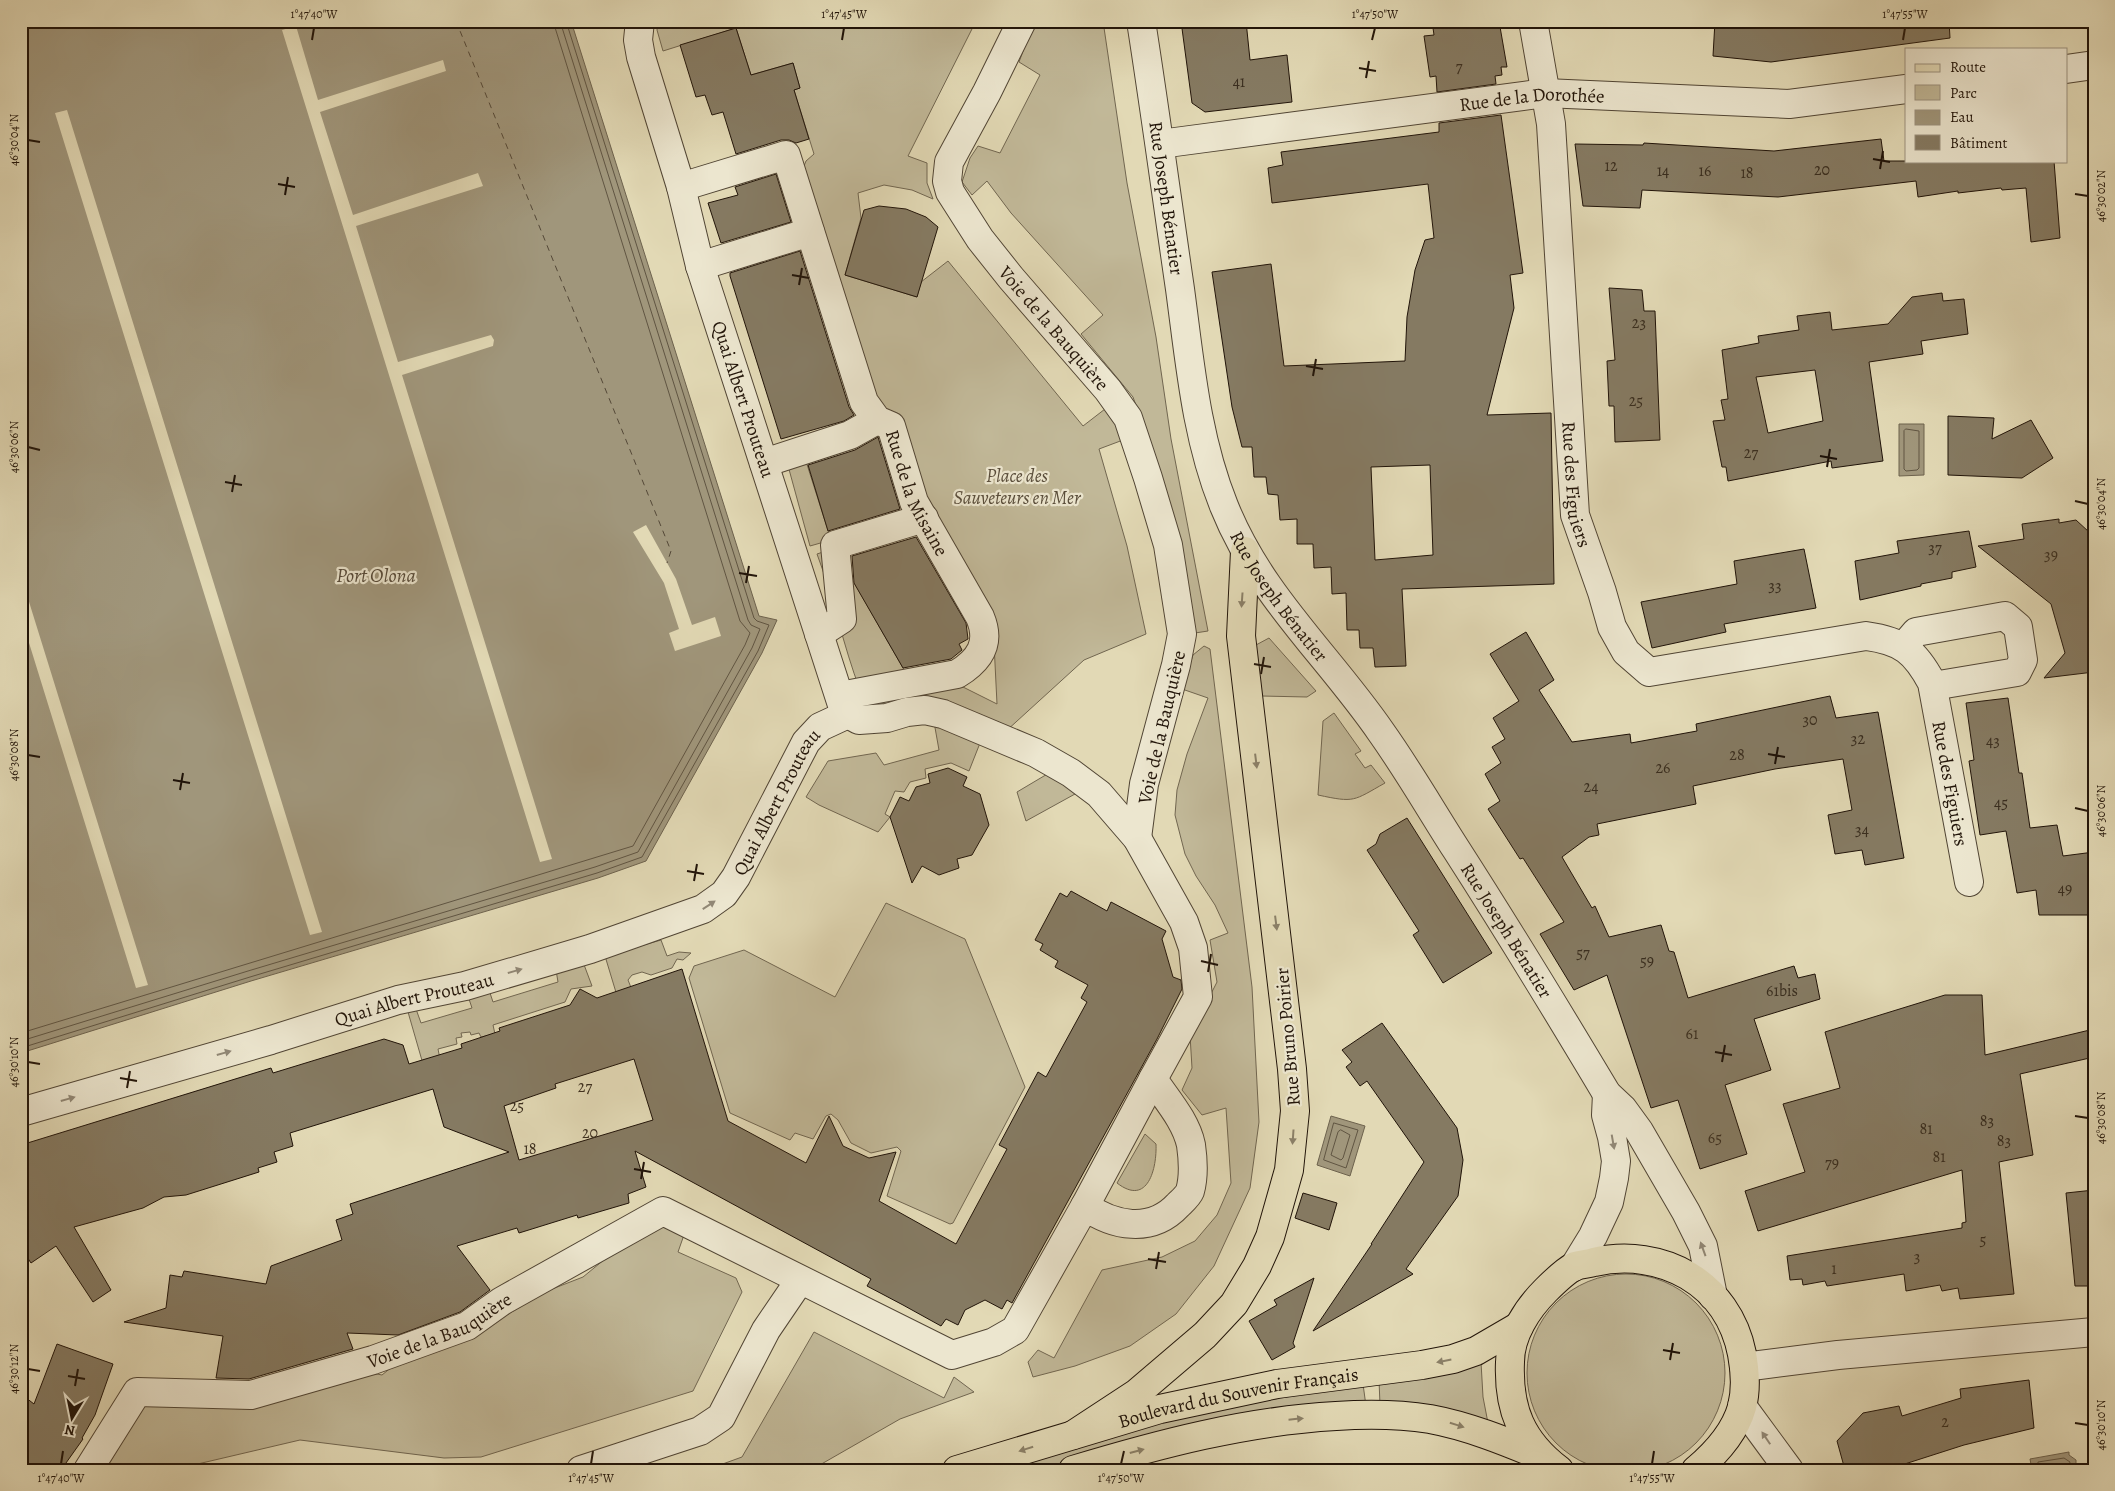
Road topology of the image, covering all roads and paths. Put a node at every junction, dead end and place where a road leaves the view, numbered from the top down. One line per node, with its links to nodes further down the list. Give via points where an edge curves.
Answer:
1 (640, 21): 10 (street, Quai Albert Prouteau, via 638,40 641,57)
2 (1022, 21): 21 (street, Voie de la Bauquière, via 949,162 946,181 980,238 1128,418 1168,545 1182,634 1144,784)
3 (1141, 21): 9 (street, Rue Joseph Bénatier)
4 (1533, 21): 8 (street, Rue des Figuiers)
5 (2094, 65): 6 (street)
6 (2068, 69)
7 (1905, 89): 8 (street, Rue de la Dorothée, via 1789,104)
8 (1545, 93): 9 (street, Rue de la Dorothée); 18 (street, Rue des Figuiers, via 1551,124 1574,515 1612,627 1626,652 1649,672 1866,636)
9 (1160, 144): 16 (street, Rue Joseph Bénatier, via 1201,434 1217,488)
10 (681, 188): 11 (street, Rue de la Misaine, via 786,155); 12 (street, Quai Albert Prouteau)
11 (810, 232): 12 (street); 13 (street, Rue de la Misaine, via 864,402)
12 (700, 266): 14 (street, Quai Albert Prouteau)
13 (877, 420): 14 (street, via 850,435); 15 (street, Rue de la Misaine, via 891,426 914,502)
14 (764, 462): 17 (street, Quai Albert Prouteau)
15 (924, 518): 17 (street, via 836,545 842,620); 20 (street, Rue de la Misaine, via 980,617 985,629 982,649 971,665 957,674)
16 (1245, 551): 24 (street, Rue Joseph Bénatier, via 1288,616 1362,705 1391,746 1533,969); 34 (main road, Rue Bruno Poirier, one-way to 34, via 1240,636 1292,1069 1295,1111 1289,1170 1270,1237 1234,1304 1205,1335 1137,1393)
17 (819, 634): 20 (street, Quai Albert Prouteau)
18 (1904, 646): 19 (street, Rue des Figuiers, via 1921,663); 19 (street, via 1916,632 2005,616 2018,627 2023,660 2017,672)
19 (1933, 686): 22 (street, Rue des Figuiers)
20 (844, 705): 21 (street, via 859,720 925,710 943,714 1036,753 1071,772 1099,794); 25 (street, Quai Albert Prouteau, one-way to 20, via 398,1000 457,988 590,949 703,909 724,894 736,877 806,742)
21 (1137, 838): 23 (street, via 1184,922 1193,948 1198,997)
22 (1969, 882)
23 (1153, 1080): 26 (street, Voie de la Bauquière); 26 (street, via 1180,1119 1190,1145 1193,1170 1190,1193 1173,1211 1143,1224 1122,1224 1099,1216)
24 (1607, 1094): 27 (street, one-way to 27, via 1606,1115 1616,1161 1614,1178 1609,1202); 29 (street, Rue Joseph Bénatier, one-way to 24, via 1703,1246 1686,1212 1639,1131 1624,1109)
25 (21, 1112)
26 (1085, 1206): 28 (street, Voie de la Bauquière, via 1015,1330 994,1342 952,1355)
27 (1574, 1267): 29 (main road, via 1609,1259 1638,1258 1666,1264 1692,1277); 30 (main road, via 1534,1302)
28 (800, 1280): 36 (street, Voie de la Bauquière, via 663,1211 502,1301 467,1326 373,1360 252,1395 137,1392); 37 (street, via 766,1330 721,1417 700,1431)
29 (1714, 1296): 32 (main road, via 1739,1341)
30 (1519, 1326): 34 (main road, Boulevard du Souvenir Français, one-way to 34, via 1483,1348 1454,1359 1268,1386 1160,1409); 35 (main road, via 1510,1355 1509,1386 1516,1416 1530,1443)
31 (2094, 1332): 32 (street, via 1838,1355)
32 (1744, 1367): 33 (main road)
33 (1742, 1406): 40 (main road, via 1722,1444); 41 (street, one-way to 33)
34 (1073, 1435): 38 (main road, Boulevard du Souvenir Français, one-way to 38)
35 (1550, 1463): 39 (main road, Boulevard du Souvenir Français, one-way to 35, via 1171,1441 1271,1422 1374,1414 1450,1423 1505,1441)
36 (88, 1470)
37 (581, 1470)
38 (957, 1470)
39 (1073, 1470)
40 (1696, 1470)
41 (1789, 1470)

